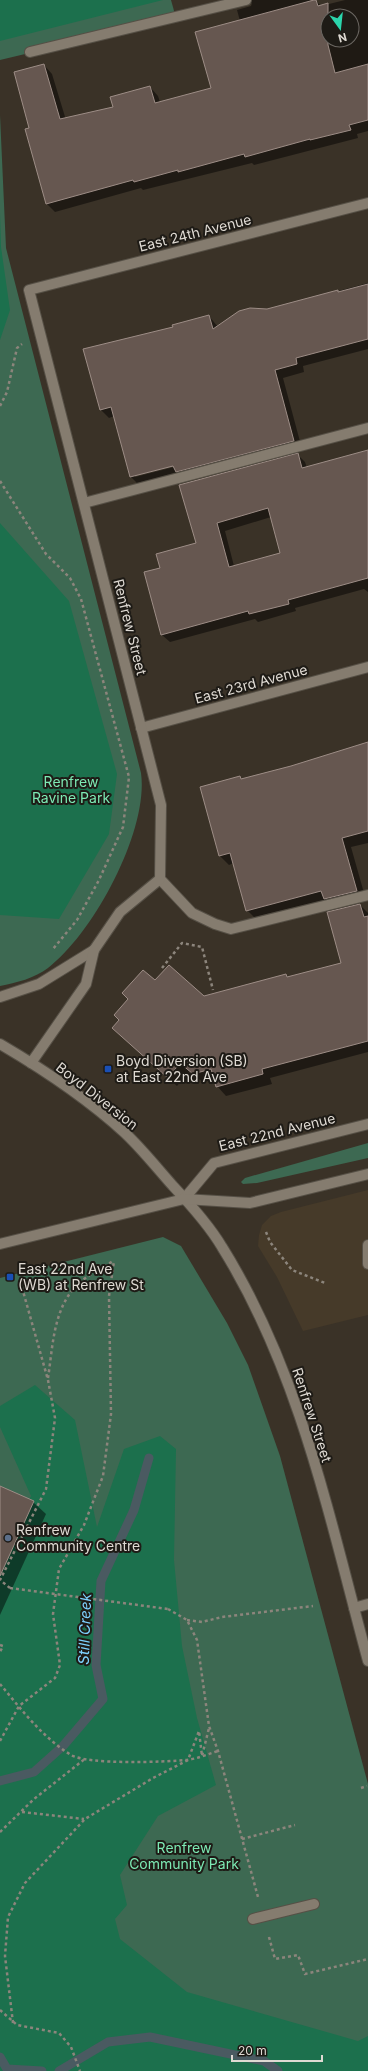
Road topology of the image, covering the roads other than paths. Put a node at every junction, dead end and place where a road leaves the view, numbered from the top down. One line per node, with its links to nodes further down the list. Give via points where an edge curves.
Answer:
1 (246, 0): 2 (street)
2 (30, 52)
3 (368, 203): 4 (street, East 24th Avenue)
4 (29, 290): 6 (street, Renfrew Street)
5 (368, 428): 6 (street)
6 (84, 503): 8 (street, Renfrew Street)
7 (368, 667): 8 (street, East 23rd Avenue)
8 (141, 728): 9 (street, Renfrew Street, via 161,805)
9 (160, 879): 10 (street, via 192,913 231,929); 11 (street, via 120,912)
10 (368, 894)
11 (94, 950): 12 (street, via 39,984); 14 (street, via 86,984)
12 (0, 997)
13 (0, 1044): 14 (street, Boyd Diversion)
14 (31, 1063): 17 (street, Boyd Diversion, via 125,1133)
15 (368, 1124): 17 (street, East 22nd Avenue, via 214,1163)
16 (368, 1174): 17 (street, via 250,1203)
17 (184, 1199): 18 (street); 22 (street, Renfrew Street, via 221,1245 252,1302 287,1380 343,1561)
18 (0, 1244)
19 (368, 1245): 20 (street)
20 (368, 1264)
21 (368, 1604): 22 (street)
22 (354, 1608): 23 (street, Renfrew Street)
23 (368, 1661)
24 (314, 1904): 25 (street)
25 (258, 1918)

